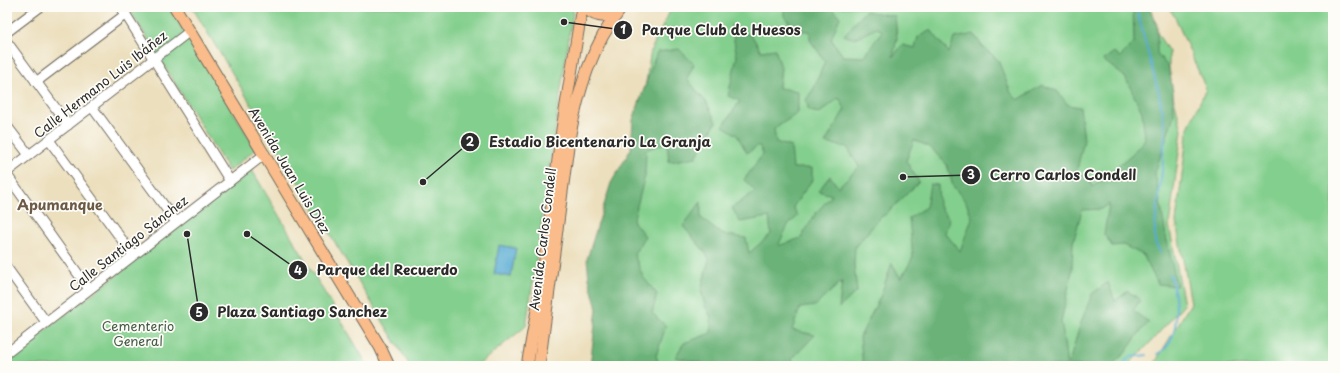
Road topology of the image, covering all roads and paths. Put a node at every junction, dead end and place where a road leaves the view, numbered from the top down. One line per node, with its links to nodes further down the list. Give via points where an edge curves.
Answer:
1 (40, 7): 8 (street)
2 (175, 7): 7 (main road, Avenida Juan Luis Diez)
3 (582, 7): 30 (main road, Avenida Carlos Condell, via 542,282)
4 (585, 7): 6 (main road, via 597,16 606,17)
5 (124, 11): 10 (street); 11 (street)
6 (619, 11): 31 (main road, Avenida Carlos Condell, via 597,46 580,90 571,127)
7 (190, 31): 10 (street, Calle Hermano Luis Ibáñez); 16 (main road, Avenida Juan Luis Diez)
8 (7, 32)
9 (7, 42): 11 (street)
10 (154, 59): 12 (street, Calle Hermano Luis Ibáñez); 20 (street)
11 (36, 82): 13 (street)
12 (92, 107): 13 (street, Calle Hermano Luis Ibáñez); 21 (street)
13 (68, 125): 15 (street, Calle Hermano Luis Ibáñez)
14 (7, 126): 17 (street)
15 (49, 140): 17 (street, Calle Hermano Luis Ibáñez); 22 (street)
16 (265, 154): 20 (street, Calle Santiago Sánchez); 26 (main road, Avenida Juan Luis Diez)
17 (29, 155): 18 (street, Calle Hermano Luis Ibáñez)
18 (7, 172)
19 (7, 175): 24 (street)
20 (230, 181): 21 (street, Calle Santiago Sánchez)
21 (176, 222): 22 (street, Calle Santiago Sánchez)
22 (133, 255): 24 (street, Calle Santiago Sánchez)
23 (7, 268): 25 (street)
24 (89, 289): 25 (street, Calle Santiago Sánchez)
25 (46, 322): 27 (street, Calle Santiago Sánchez)
26 (380, 347): 28 (main road, Avenida Juan Luis Diez); 29 (main road, Avenida Juan Luis Diez)
27 (7, 353)
28 (389, 366)
29 (395, 366)
30 (527, 366)
31 (539, 366)

